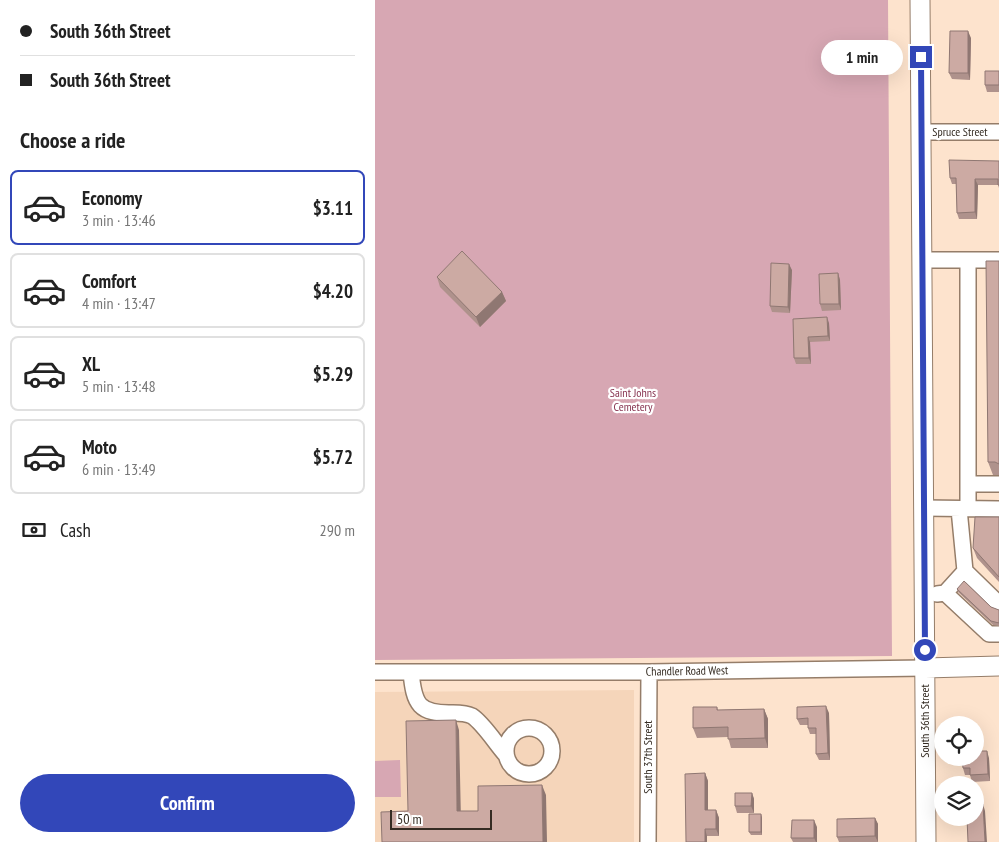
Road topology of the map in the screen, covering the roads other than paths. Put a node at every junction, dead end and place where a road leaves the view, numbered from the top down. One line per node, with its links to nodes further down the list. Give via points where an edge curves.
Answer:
1 (920, 0): 2 (main road, South 36th Street)
2 (921, 132): 3 (street, Spruce Street); 4 (main road, South 36th Street)
3 (999, 132)
4 (922, 260): 5 (street); 9 (main road, South 36th Street)
5 (968, 260): 6 (street); 7 (street)
6 (999, 260)
7 (969, 484): 8 (street); 10 (street)
8 (999, 484)
9 (924, 508): 10 (street); 14 (main road, South 36th Street)
10 (963, 508): 11 (street); 12 (street)
11 (999, 508)
12 (965, 571): 13 (street); 15 (street)
13 (945, 593): 14 (street); 15 (street)
14 (925, 595): 18 (main road, South 36th Street)
15 (981, 602): 16 (street, via 984,625 989,634)
16 (999, 634)
17 (999, 666): 18 (main road, Chandler Road West)
18 (925, 668): 21 (street, Chandler Road West); 24 (main road, South 36th Street)
19 (375, 672): 20 (street, Chandler Road West)
20 (411, 672): 21 (street, Chandler Road West); 22 (street, via 415,698 422,708 435,714 463,713 471,716)
21 (649, 672): 23 (street, South 37th Street)
22 (506, 755)
23 (648, 842)
24 (926, 842)

